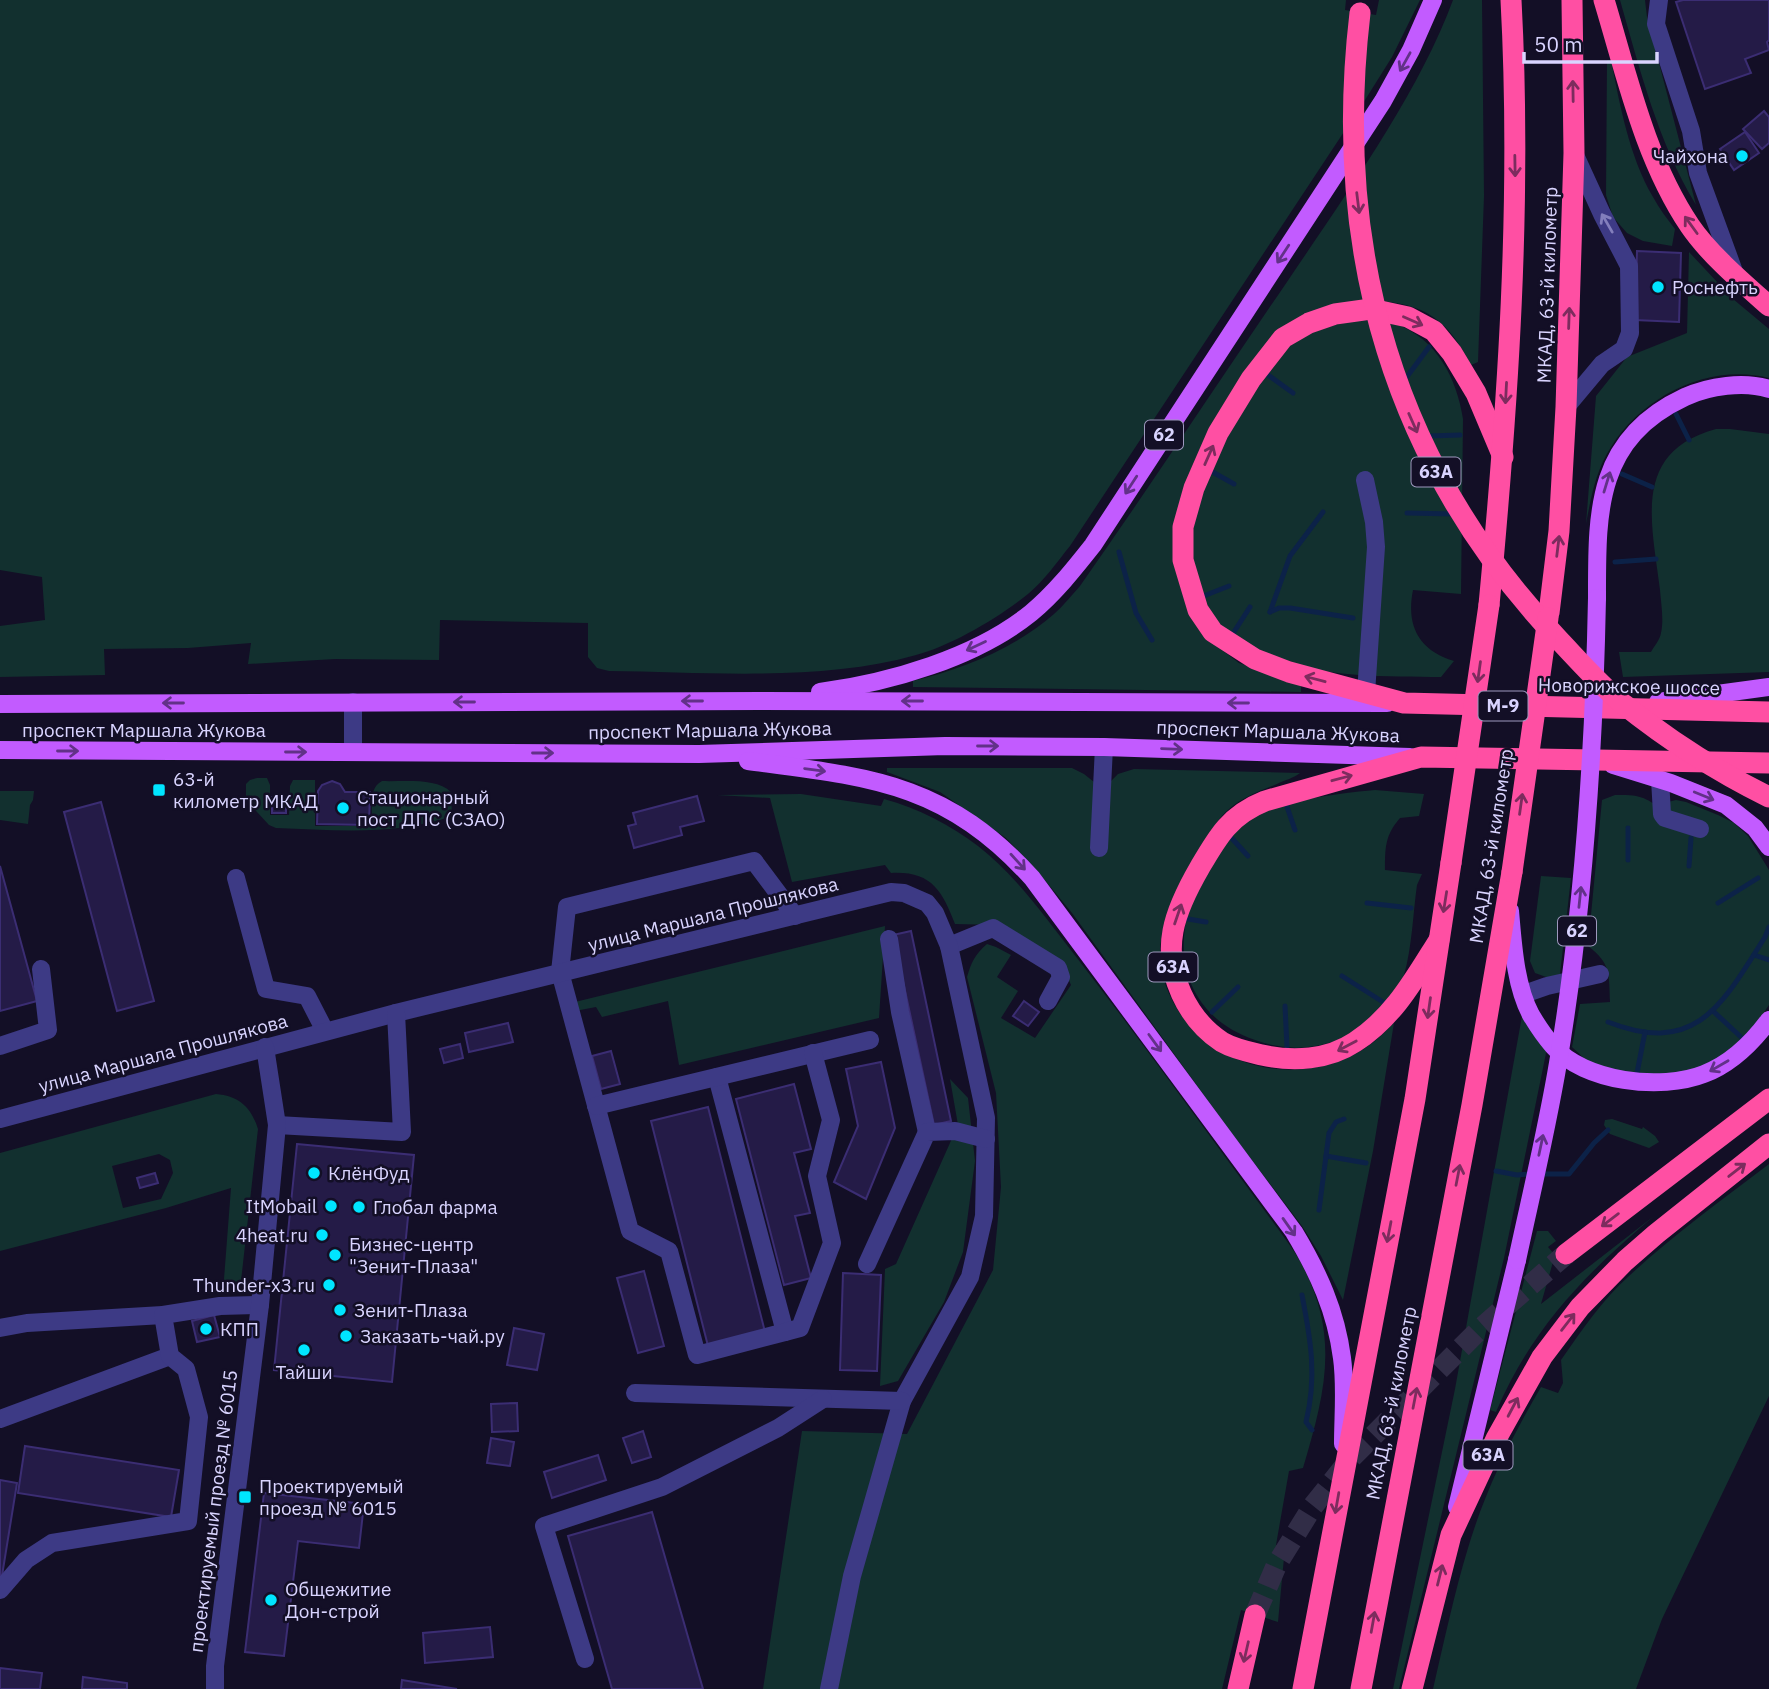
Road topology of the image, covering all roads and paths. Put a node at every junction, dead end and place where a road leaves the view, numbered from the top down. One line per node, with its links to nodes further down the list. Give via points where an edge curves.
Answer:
1 (1433, 0): 16 (main road, 62, one-way to 16, via 1383,101 1093,545 1060,586 996,636 940,662 846,688)
2 (1511, 0): 12 (highway, МКАД, 63-й километр, one-way to 12, via 1516,191)
3 (1572, 0): 7 (highway, МКАД, 63-й километр, one-way to 3)
4 (1604, 0): 8 (highway, one-way to 4, via 1691,228 1664,181)
5 (1659, 0): 8 (street, via 1656,24 1691,131 1698,173)
6 (1362, 6): 30 (highway, 63A, one-way to 30, bridge, via 1354,167 1365,260 1384,345 1431,463 1455,507 1529,608 1621,702 1685,748)
7 (1574, 153): 11 (highway, МКАД, 63-й километр, one-way to 7); 11 (street, one-way to 7, via 1602,364 1623,349 1630,333 1629,266)
8 (1736, 277): 9 (highway)
9 (1769, 306)
10 (1769, 388): 72 (main road, 62, one-way to 10, bridge, via 1558,1064 1589,803 1597,535 1609,471 1644,423 1667,405 1697,391 1727,386)
11 (1566, 407): 35 (highway, МКАД, 63-й километр, one-way to 11, bridge, via 1559,531)
12 (1503, 457): 15 (highway, Новорижское шоссе, one-way to 12, via 1255,659 1213,632 1198,610 1183,560 1183,527 1218,433 1283,338 1322,319 1371,309 1408,317 1434,331 1476,393); 38 (highway, МКАД, 63-й километр, one-way to 38, bridge, via 1489,605)
13 (1365, 480): 15 (street, via 1376,547)
14 (1769, 687): 20 (main road)
15 (1366, 693): 18 (highway, Новорижское шоссе)
16 (760, 701): 17 (main road, проспект Маршала Жукова, one-way to 17); 18 (main road, проспект Маршала Жукова, one-way to 16)
17 (353, 702): 19 (main road, проспект Маршала Жукова, one-way to 19); 24 (street)
18 (1404, 703): 20 (highway, Новорижское шоссе / М-9)
19 (0, 704)
20 (1601, 709): 21 (highway, Новорижское шоссе / М-9)
21 (1769, 712)
22 (1104, 747): 25 (main road, проспект Маршала Жукова, one-way to 22, via 945,746); 26 (main road, проспект Маршала Жукова, one-way to 26); 33 (street)
23 (0, 750): 24 (main road, проспект Маршала Жукова, one-way to 24)
24 (353, 752): 25 (main road, проспект Маршала Жукова, one-way to 25)
25 (699, 754): 71 (main road, one-way to 71, via 877,780 956,812 1006,849 1032,878 1315,1267 1331,1305 1342,1359)
26 (1421, 757): 27 (highway); 38 (highway, 63A, one-way to 26, via 1390,1013 1368,1033 1339,1051 1294,1060 1242,1051 1210,1033 1183,996 1173,961 1173,931 1182,902 1229,822 1246,808)
27 (1593, 758): 28 (highway); 29 (main road)
28 (1769, 762)
29 (1660, 779): 31 (street, via 1665,818); 32 (main road, one-way to 32, via 1726,805 1755,828)
30 (1769, 797)
31 (1700, 829)
32 (1769, 847)
33 (1099, 848)
34 (236, 878): 47 (street, via 266,989 307,996)
35 (1509, 895): 43 (main road, via 1512,939); 80 (highway, МКАД, 63-й километр, one-way to 35)
36 (795, 916): 39 (street, улица Маршала Прошлякова, via 891,892 904,893 917,897 935,913); 41 (street, улица Маршала Прошлякова); 41 (street, via 754,861 567,906)
37 (889, 939): 57 (street)
38 (1439, 940): 71 (highway, МКАД, 63-й километр, one-way to 71, via 1415,1099)
39 (949, 946): 44 (street, via 993,928 1058,968 1061,977); 58 (street, улица Маршала Прошлякова, via 986,1118)
40 (40, 969): 49 (street, via 48,1030)
41 (560, 972): 45 (street, улица Маршала Прошлякова); 54 (street)
42 (1601, 974): 43 (street)
43 (1524, 994): 46 (main road, one-way to 43, via 1742,1050 1702,1075 1663,1083 1625,1081 1587,1070 1554,1048 1530,1014)
44 (1048, 1001)
45 (396, 1013): 47 (street, улица Маршала Прошлякова); 56 (street, via 402,1132)
46 (1769, 1020)
47 (325, 1031): 50 (street, улица Маршала Прошлякова)
48 (870, 1040): 51 (street)
49 (0, 1046)
50 (265, 1047): 55 (street, улица Маршала Прошлякова); 56 (street, проектируемый проезд № 6015)
51 (813, 1053): 52 (street); 65 (street, via 831,1120 817,1176 832,1243 800,1328)
52 (717, 1077): 54 (street); 65 (street)
53 (1769, 1099): 60 (highway, one-way to 60)
54 (596, 1106): 65 (street, via 630,1231 669,1251 697,1355)
55 (0, 1119)
56 (277, 1125): 62 (street, проектируемый проезд № 6015)
57 (927, 1132): 58 (street, via 955,1131); 61 (street)
58 (986, 1139): 69 (street, улица Маршала Прошлякова, via 984,1216 970,1277)
59 (1769, 1144): 72 (highway, 63A, one-way to 59, via 1529,1378 1580,1307 1656,1234)
60 (1566, 1254)
61 (867, 1264)
62 (260, 1305): 63 (street); 76 (street, проектируемый проезд № 6015)
63 (163, 1315): 64 (street); 66 (street)
64 (0, 1328)
65 (785, 1332)
66 (170, 1356): 70 (street); 73 (street, via 186,1369 199,1417 188,1521 52,1543 26,1560)
67 (635, 1394): 68 (street)
68 (823, 1399): 69 (street); 75 (street, via 778,1428 662,1487 544,1526)
69 (902, 1401): 77 (street, улица Маршала Прошлякова, via 852,1576)
70 (0, 1419)
71 (1343, 1469): 79 (highway, МКАД, 63-й километр, one-way to 79)
72 (1451, 1535): 81 (highway, one-way to 72)
73 (0, 1590)
74 (1255, 1615): 78 (highway, one-way to 78)
75 (585, 1659)
76 (215, 1689)
77 (829, 1689)
78 (1238, 1689)
79 (1303, 1689)
80 (1361, 1689)
81 (1412, 1689)

